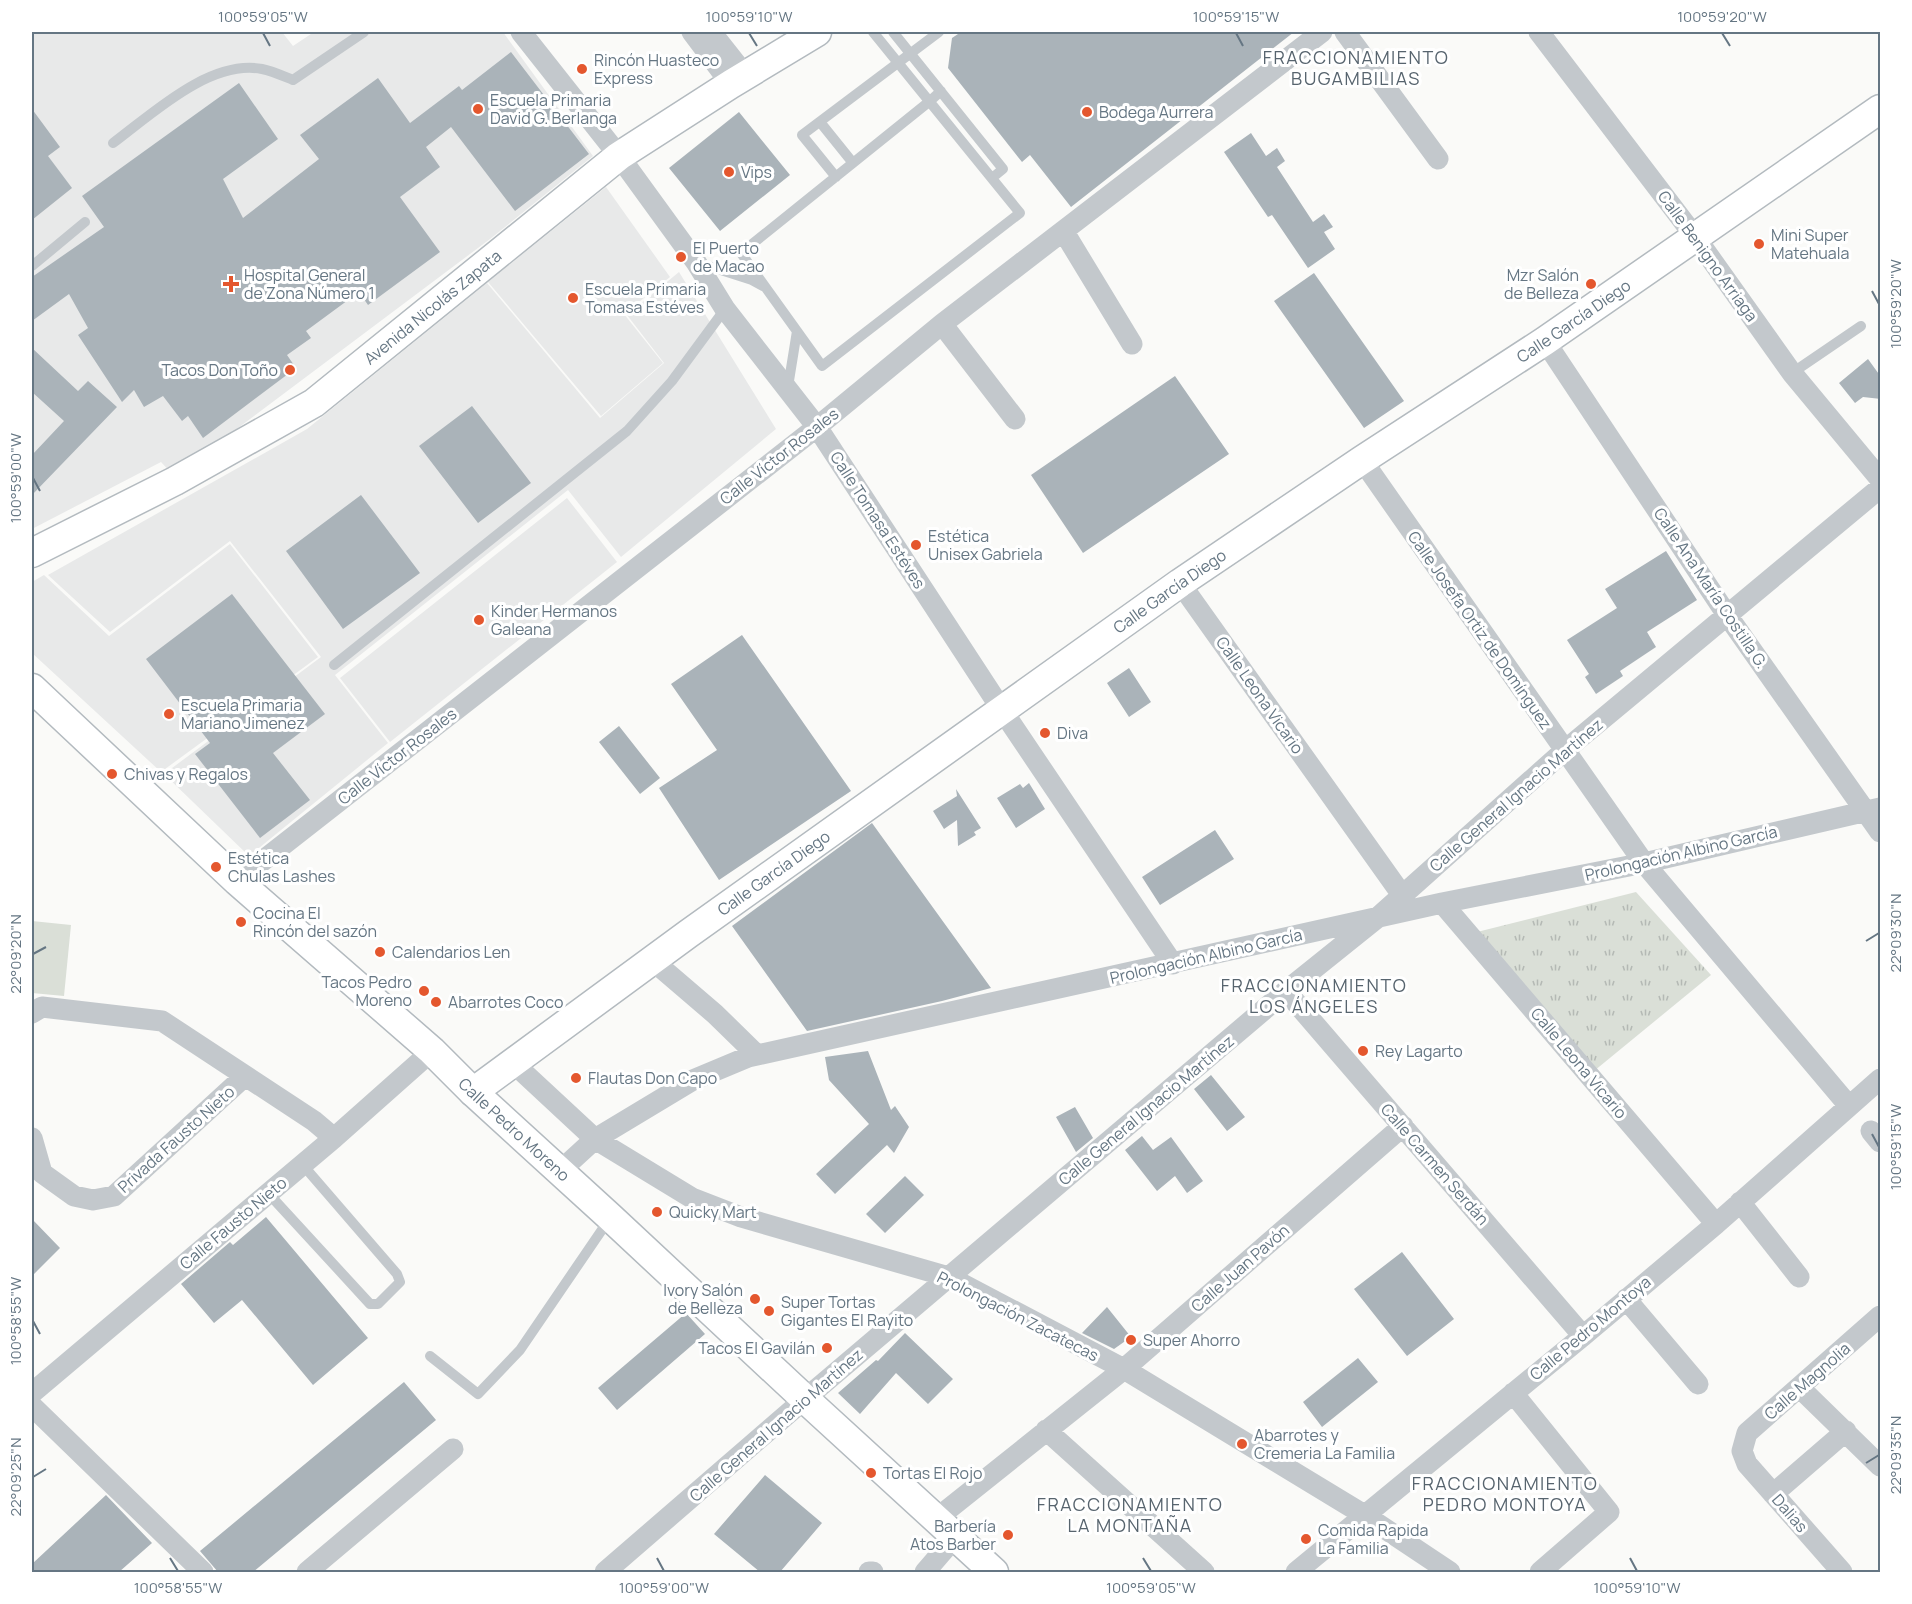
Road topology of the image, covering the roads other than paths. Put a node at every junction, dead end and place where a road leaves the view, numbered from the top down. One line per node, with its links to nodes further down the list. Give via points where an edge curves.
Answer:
1 (364, 32): 21 (lane, via 293,80 262,69 232,68 192,86)
2 (521, 32): 22 (street, Calle Tomasa Estéves)
3 (692, 32): 14 (street)
4 (711, 32): 14 (street)
5 (817, 32): 14 (street, Avenida Nicolás Zapata)
6 (873, 32): 13 (lane)
7 (893, 32): 12 (lane)
8 (939, 32): 12 (lane)
9 (1322, 32): 28 (street, Calle Víctor Rosales)
10 (1345, 32): 23 (street)
11 (1549, 35): 29 (street, Calle Benigno Arriaga)
12 (911, 52): 13 (lane); 15 (lane)
13 (899, 61): 16 (lane); 18 (lane)
14 (738, 79): 22 (street, Avenida Nicolás Zapata)
15 (941, 90): 16 (lane); 19 (lane)
16 (930, 101): 20 (lane); 24 (lane)
17 (1878, 115): 29 (street, Calle García Diego)
18 (820, 122): 24 (lane); 25 (lane, via 802,135)
19 (968, 124): 20 (lane); 26 (lane, via 1003,169)
20 (957, 134): 26 (lane)
21 (113, 143)
22 (619, 156): 30 (street, Calle Tomasa Estéves); 46 (street, Avenida Nicolás Zapata, via 314,403 175,481)
23 (1438, 159)
24 (854, 163): 25 (lane)
25 (836, 177): 32 (lane, via 741,253)
26 (992, 178): 36 (lane, via 1020,213 822,366)
27 (85, 222): 31 (lane)
28 (1064, 232): 34 (street, Calle Víctor Rosales); 38 (street)
29 (1696, 237): 37 (street, Calle García Diego); 39 (street, Calle Benigno Arriaga)
30 (696, 262): 32 (lane, via 753,279); 33 (street, Calle Tomasa Estéves)
31 (32, 266)
32 (766, 287): 36 (lane)
33 (725, 309): 40 (street, Calle Tomasa Estéves); 49 (lane, via 672,381 627,431)
34 (942, 324): 41 (street); 42 (street, Calle Víctor Rosales)
35 (1861, 326): 39 (lane)
36 (797, 331): 40 (lane)
37 (1545, 341): 43 (street, Calle García Diego); 48 (street, Calle Ana María Costilla G.)
38 (1132, 344)
39 (1792, 373): 44 (street, Calle Benigno Arriaga)
40 (787, 390): 42 (street, Calle Tomasa Estéves)
41 (1015, 419)
42 (817, 427): 51 (street, Calle Tomasa Estéves); 56 (street, Calle Víctor Rosales)
43 (1362, 460): 47 (street, Calle García Diego); 52 (street, Calle Josefa Ortiz de Domínguez)
44 (1881, 479)
45 (1881, 488): 48 (street, Calle General Ignacio Martínez)
46 (32, 553)
47 (1180, 583): 51 (street, Calle García Diego); 57 (street, Calle Leona Vicario)
48 (1727, 615): 52 (street, Calle General Ignacio Martínez); 53 (street, Calle Ana María Costilla G.)
49 (333, 665)
50 (32, 688): 56 (street, Calle Pedro Moreno)
51 (1002, 710): 60 (street, Calle García Diego); 61 (street, Calle Tomasa Estéves)
52 (1564, 751): 55 (street, Calle Josefa Ortiz de Domínguez); 57 (street, Calle General Ignacio Martínez)
53 (1874, 809): 54 (street, Calle Ana María Costilla G.); 55 (street, Prolongación Albino García)
54 (1881, 832)
55 (1644, 863): 58 (street, Prolongación Albino García); 70 (street, Calle Josefa Ortiz de Domínguez)
56 (237, 881): 64 (street, Calle Pedro Moreno)
57 (1402, 895): 59 (street, Calle General Ignacio Martínez)
58 (1442, 903): 59 (street, Prolongación Albino García); 80 (street, Calle Leona Vicario)
59 (1377, 918): 61 (street, Prolongación Albino García); 62 (street, Calle General Ignacio Martínez)
60 (652, 960): 65 (street); 66 (street, Calle García Diego)
61 (1173, 964): 65 (street, Prolongación Albino García)
62 (1286, 991): 71 (street, Calle Carmen Serdán); 81 (street, Calle General Ignacio Martínez)
63 (32, 1013): 67 (street, Privada Fausto Nieto, via 42,1007 162,1021)
64 (432, 1052): 69 (street, Calle Pedro Moreno); 73 (street, Calle Fausto Nieto)
65 (757, 1055): 74 (street, Prolongación Albino García, via 693,1080)
66 (512, 1062): 69 (street, Calle García Diego); 74 (street, Prolongación Zacatecas)
67 (245, 1076): 72 (street, Privada Fausto Nieto, via 114,1196 93,1200 74,1196 42,1173); 73 (street, Privada Fausto Nieto)
68 (1881, 1079): 70 (street, Calle Pedro Montoya)
69 (473, 1092): 76 (street, Calle Pedro Moreno)
70 (1849, 1106): 78 (street, Calle Pedro Montoya)
71 (1403, 1126): 85 (street, Calle Carmen Serdán); 87 (street, Calle Juan Pavón)
72 (32, 1138)
73 (334, 1138): 75 (street, Calle Fausto Nieto)
74 (595, 1139): 76 (street, Prolongación Albino García); 81 (street, Prolongación Zacatecas, via 692,1198 741,1217)
75 (302, 1164): 77 (street, Calle Fausto Nieto); 77 (lane, via 397,1274 400,1282 378,1304 370,1304)
76 (560, 1171): 79 (street, Calle Pedro Moreno)
77 (268, 1193): 90 (street, Calle Fausto Nieto)
78 (1740, 1202): 80 (street, Calle Pedro Montoya); 82 (street)
79 (610, 1217): 86 (lane, via 520,1350 478,1394); 92 (street, Calle Pedro Moreno)
80 (1716, 1224): 83 (street, Calle Pedro Montoya)
81 (949, 1277): 87 (street, Prolongación Zacatecas); 92 (street, Calle General Ignacio Martínez)
82 (1799, 1277)
83 (1626, 1299): 85 (street, Calle Pedro Montoya); 88 (street)
84 (1881, 1316): 89 (street, Calle Magnolia)
85 (1583, 1336): 91 (street, Calle Pedro Montoya)
86 (430, 1356)
87 (1124, 1369): 94 (street, Calle Juan Pavón); 100 (street, Prolongación Zacatecas)
88 (1698, 1384)
89 (1800, 1388): 95 (street); 97 (street, Calle Magnolia, via 1747,1433)
90 (32, 1393)
91 (1513, 1393): 100 (street, Calle Pedro Montoya); 110 (street, via 1609,1512)
92 (805, 1400): 101 (street, Calle Pedro Moreno); 104 (street, Calle General Ignacio Martínez)
93 (32, 1406): 102 (street)
94 (1046, 1431): 101 (street, Calle Juan Pavón); 107 (street)
95 (1846, 1431): 98 (street); 99 (street)
96 (453, 1449): 103 (street)
97 (1742, 1451): 99 (street, Dalias, via 1747,1464)
98 (1881, 1466)
99 (1773, 1494): 111 (street, Dalias)
100 (1366, 1516): 108 (street, Calle Pedro Montoya); 109 (street, Prolongación Zacatecas)
101 (946, 1527): 105 (street, Calle Juan Pavón); 106 (street, Calle Pedro Moreno)
102 (203, 1572)
103 (307, 1572)
104 (605, 1572)
105 (925, 1572)
106 (994, 1572)
107 (1204, 1572)
108 (1296, 1572)
109 (1450, 1572)
110 (1540, 1572)
111 (1842, 1572)

